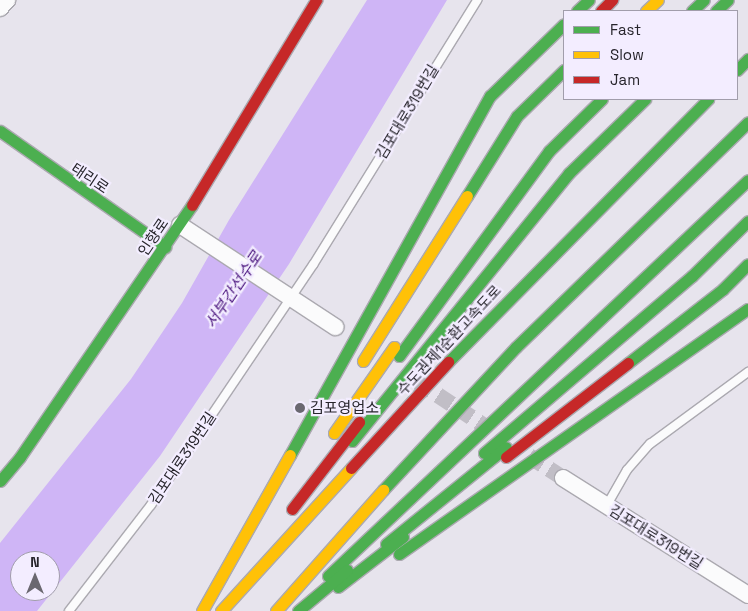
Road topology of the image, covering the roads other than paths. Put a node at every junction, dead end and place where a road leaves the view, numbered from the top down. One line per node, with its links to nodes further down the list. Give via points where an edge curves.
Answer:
1 (6, 0): 9 (street)
2 (316, 0): 29 (main road, 인향로)
3 (477, 0): 33 (lane, 김포대로319번길, via 343,219)
4 (589, 0): 10 (main road)
5 (612, 0): 11 (main road)
6 (658, 0): 12 (main road)
7 (704, 0): 13 (main road)
8 (728, 0): 14 (main road)
9 (0, 8)
10 (579, 10)
11 (602, 10)
12 (647, 10)
13 (693, 10)
14 (717, 10)
15 (563, 25): 54 (main road, via 490,96)
16 (748, 59): 17 (main road)
17 (738, 69)
18 (563, 71): 39 (main road, via 517,116)
19 (601, 100): 47 (main road, via 549,151)
20 (644, 100): 54 (main road, via 569,172)
21 (707, 100): 55 (main road, 수도권제1순환고속도로, via 477,330)
22 (748, 122): 56 (main road, via 510,353 439,427)
23 (0, 132): 31 (main road, 태리로)
24 (748, 180): 57 (main road)
25 (483, 195): 42 (main road)
26 (524, 207): 47 (main road)
27 (482, 221): 47 (main road)
28 (748, 221): 58 (main road, via 692,276)
29 (180, 225): 31 (main road, 인향로); 33 (street)
30 (428, 234): 54 (main road)
31 (164, 247): 45 (main road, 인향로, via 30,443)
32 (748, 264): 60 (main road, via 723,289)
33 (288, 299): 36 (street); 53 (lane, 김포대로319번길, via 151,505)
34 (748, 309): 52 (main road)
35 (627, 312): 57 (main road)
36 (335, 327)
37 (640, 338): 59 (main road)
38 (650, 362): 61 (main road)
39 (359, 368)
40 (748, 372): 46 (lane, via 650,444 627,470)
41 (648, 394): 50 (main road)
42 (323, 436)
43 (311, 443): 54 (main road)
44 (563, 478): 46 (street, 김포대로319번길)
45 (0, 480)
46 (606, 505): 51 (street, 김포대로319번길)
47 (279, 516): 54 (main road)
48 (268, 540): 54 (main road)
49 (245, 563): 54 (main road)
50 (390, 567)
51 (748, 596)
52 (341, 598)
53 (69, 611)
54 (209, 611)
55 (221, 611)
56 (276, 611)
57 (292, 611)
58 (298, 611)
59 (303, 611)
60 (308, 611)
61 (313, 611)

